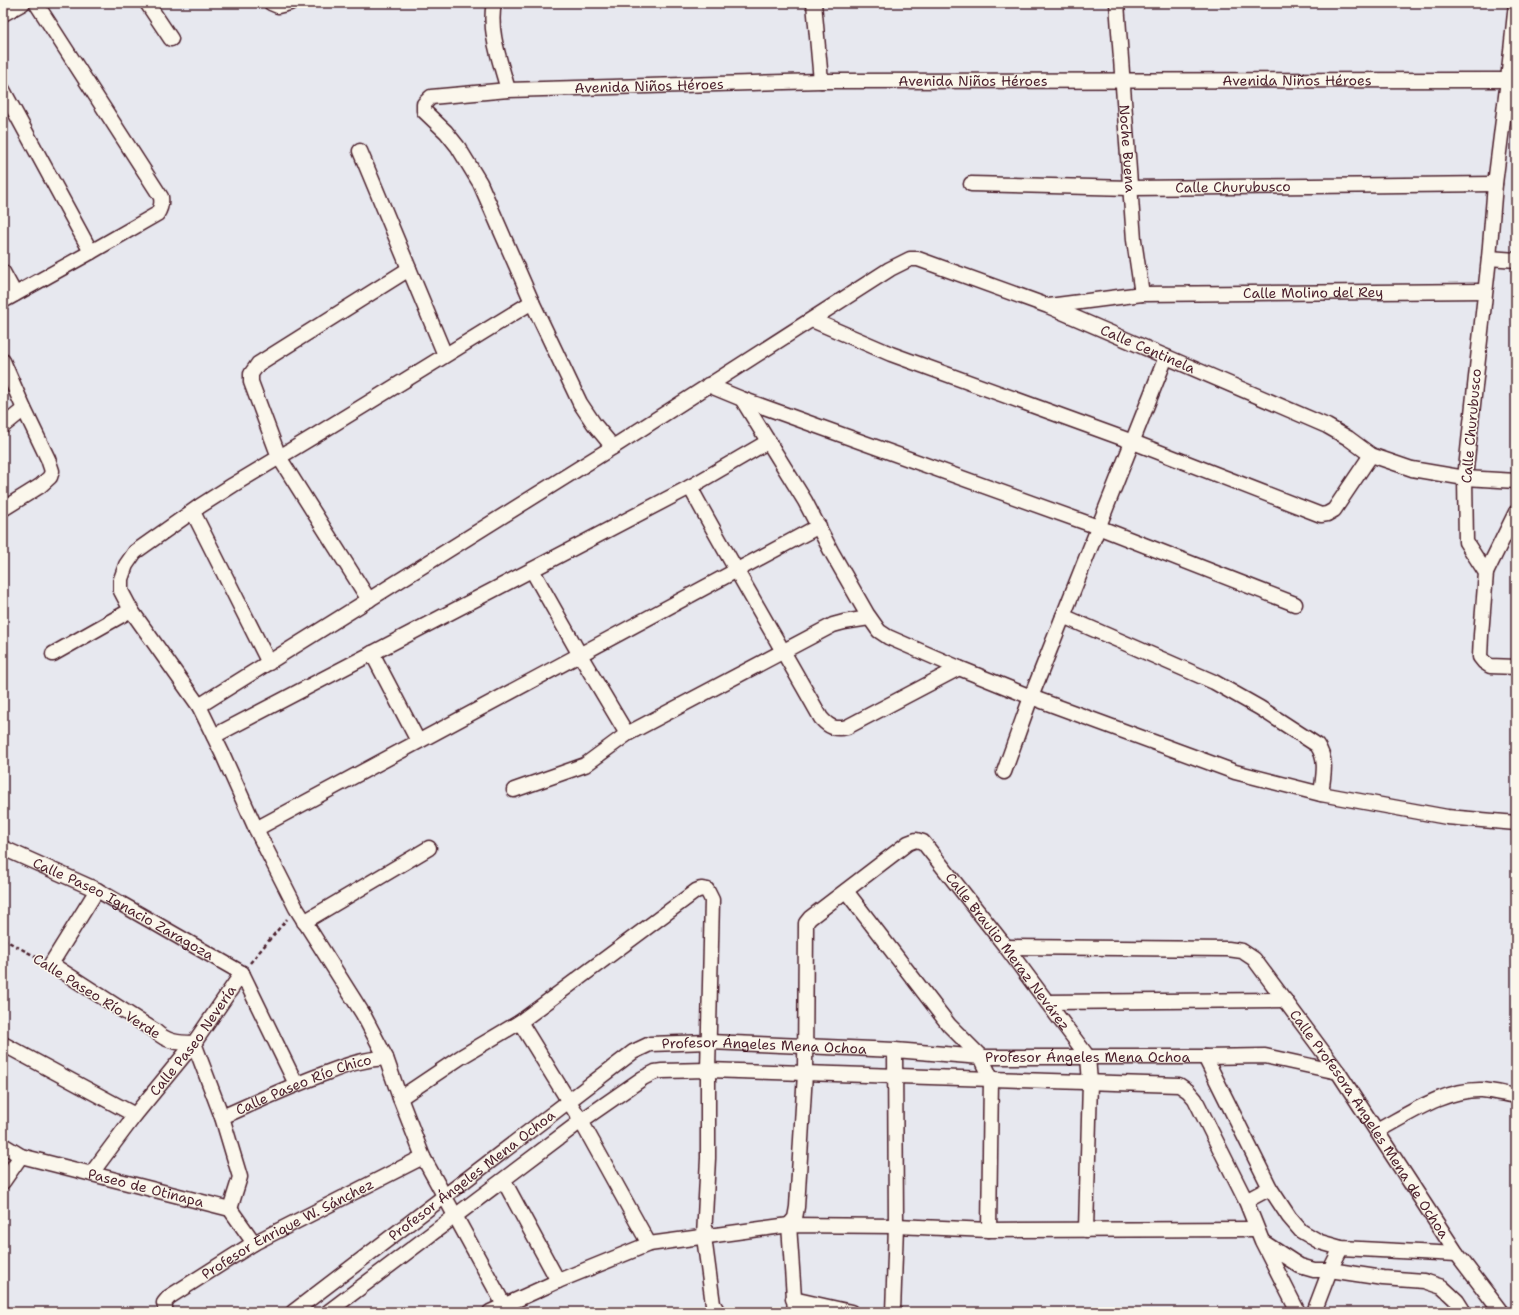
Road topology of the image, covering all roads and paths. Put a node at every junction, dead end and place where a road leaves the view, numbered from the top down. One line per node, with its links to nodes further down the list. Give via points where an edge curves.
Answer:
1 (23, 3): 8 (street)
2 (36, 3): 19 (street, via 161,197 162,203 157,214)
3 (147, 3): 9 (street)
4 (494, 3): 14 (street, via 492,20)
5 (814, 3): 12 (street)
6 (1117, 3): 10 (street, Noche Buena)
7 (1516, 3): 11 (street, Calle Churubusco)
8 (3, 14)
9 (171, 38)
10 (1124, 80): 11 (street, Avenida Niños Héroes); 12 (street, Avenida Niños Héroes); 18 (street, Noche Buena)
11 (1512, 80): 17 (street, Calle Churubusco)
12 (821, 81): 14 (street, Avenida Niños Héroes)
13 (3, 90): 19 (street)
14 (508, 90): 27 (street, Avenida Niños Héroes, via 431,97 424,104 424,111 458,147 480,183)
15 (360, 151): 22 (street)
16 (971, 184): 18 (street, Calle Churubusco)
17 (1495, 184): 18 (street, Calle Churubusco); 20 (street, Calle Churubusco)
18 (1131, 188): 25 (street, Noche Buena, via 1134,240)
19 (91, 252): 26 (street)
20 (1489, 258): 21 (street); 24 (street, Calle Churubusco)
21 (1516, 260)
22 (409, 269): 30 (street); 41 (street, via 258,364 251,374 251,382)
23 (3, 272): 26 (street)
24 (1485, 291): 25 (street, Calle Molino del Rey); 42 (street, Calle Churubusco)
25 (1142, 294): 28 (street, Calle Molino del Rey)
26 (9, 298)
27 (532, 302): 30 (street); 39 (street, via 580,403)
28 (1048, 306): 29 (street, Calle Centinela, via 918,259 910,259); 31 (street, Calle Centinela)
29 (812, 320): 33 (street); 38 (street, via 891,354)
30 (445, 355): 41 (street)
31 (1166, 357): 38 (street); 40 (street, Calle Centinela, via 1334,429)
32 (3, 362): 35 (street)
33 (708, 385): 34 (street); 39 (street)
34 (742, 399): 37 (street); 49 (street)
35 (24, 409): 36 (street); 45 (street, via 52,471 50,477 40,486)
36 (3, 426)
37 (769, 441): 44 (street); 48 (street)
38 (1133, 442): 40 (street, via 1321,515 1334,510); 49 (street)
39 (613, 447): 53 (street)
40 (1371, 455): 42 (street, Calle Centinela, via 1412,469)
41 (279, 457): 46 (street); 53 (street)
42 (1465, 478): 43 (street, Calle Centinela); 52 (street, Calle Churubusco, via 1466,542)
43 (1516, 481)
44 (690, 487): 50 (street); 51 (street)
45 (3, 509)
46 (193, 512): 55 (street, via 135,552 126,565 121,579 121,591); 62 (street)
47 (1516, 512): 52 (street)
48 (819, 526): 51 (street); 57 (street)
49 (1098, 527): 54 (street); 56 (street)
50 (532, 570): 59 (street); 61 (street)
51 (736, 571): 58 (street); 61 (street)
52 (1486, 573): 63 (street, via 1480,657 1490,666)
53 (369, 600): 62 (street)
54 (1295, 604)
55 (131, 610): 60 (street); 66 (street)
56 (1063, 616): 65 (street); 72 (street, via 1214,682 1260,708 1317,746 1324,760)
57 (869, 618): 58 (street, via 833,625); 64 (street, via 888,637)
58 (783, 650): 64 (street, via 821,718 834,728 847,727); 67 (street)
59 (372, 653): 68 (street); 69 (street)
60 (53, 654)
61 (580, 655): 67 (street); 69 (street)
62 (269, 662): 66 (street)
63 (1516, 667)
64 (958, 668): 65 (street)
65 (1031, 697): 70 (street); 72 (street, via 1236,772)
66 (199, 706): 68 (street)
67 (627, 734): 71 (street, via 584,765)
68 (214, 736): 74 (street)
69 (418, 741): 74 (street)
70 (1004, 772)
71 (514, 790)
72 (1321, 794): 73 (street, via 1447,817)
73 (1516, 823)
74 (256, 829): 79 (street)
75 (3, 848): 77 (street, Calle Paseo Ignacio Zaragoza)
76 (429, 848): 80 (street)
77 (97, 890): 83 (street); 84 (street, Calle Paseo Ignacio Zaragoza)
78 (846, 891): 82 (street, Calle Braulio Meraz Nevárez, via 908,843 916,840 923,842); 91 (street, via 806,923); 93 (street, via 949,1025)
79 (296, 908): 80 (street); 84 (path, Calle Paseo Nevería)
80 (304, 922): 96 (street, via 363,1014)
81 (3, 939): 83 (path, Calle Paseo Río Verde)
82 (1006, 947): 85 (street, Calle Profesora Ángeles Mena de Ochoa, via 1242,951 1254,959); 86 (street, Calle Braulio Meraz Nevárez)
83 (51, 964): 89 (street, Calle Paseo Río Verde, via 162,1037 176,1043)
84 (242, 973): 89 (street, Calle Paseo Nevería); 103 (street)
85 (1285, 1000): 86 (street); 99 (street, Calle Profesora Ángeles Mena de Ochoa)
86 (1047, 1002): 94 (street, Calle Braulio Meraz Nevárez)
87 (520, 1022): 88 (street, via 696,891 705,889 712,900); 105 (street, via 461,1056); 106 (street)
88 (710, 1042): 91 (street, Profesor Ángeles Mena Ochoa); 97 (street); 106 (street, Profesor Ángeles Mena Ochoa, via 642,1047)
89 (194, 1043): 107 (street, Calle Paseo Nevería); 108 (street)
90 (3, 1044): 107 (street)
91 (805, 1046): 92 (street, Profesor Ángeles Mena Ochoa); 98 (street)
92 (895, 1050): 93 (street, Profesor Ángeles Mena Ochoa); 100 (street)
93 (981, 1057): 94 (street, Profesor Ángeles Mena Ochoa); 101 (street)
94 (1088, 1057): 95 (street, Profesor Ángeles Mena Ochoa); 102 (street)
95 (1205, 1057): 99 (street, Profesor Ángeles Mena Ochoa, via 1265,1056); 117 (street)
96 (386, 1058): 103 (street, Calle Paseo Río Chico, via 350,1063); 105 (street)
97 (708, 1070): 98 (street, Profesor Ángeles Mena Ochoa); 109 (street, Profesor Ángeles Mena Ochoa, via 655,1072); 127 (street, via 708,1158)
98 (805, 1072): 100 (street, Profesor Ángeles Mena Ochoa); 122 (street, via 797,1202 795,1218)
99 (1338, 1072): 110 (street, Calle Profesora Ángeles Mena de Ochoa)
100 (895, 1076): 101 (street, Profesor Ángeles Mena Ochoa); 123 (street)
101 (991, 1078): 102 (street, Profesor Ángeles Mena Ochoa); 124 (street)
102 (1090, 1082): 119 (street, Profesor Ángeles Mena Ochoa, via 1179,1085 1188,1091 1195,1099); 125 (street)
103 (296, 1084): 108 (street, Calle Paseo Río Chico)
104 (1516, 1096): 110 (street, via 1483,1090 1456,1093 1438,1098)
105 (400, 1098): 113 (street)
106 (569, 1101): 109 (street); 118 (street, Profesor Ángeles Mena Ochoa)
107 (135, 1115): 114 (street, Calle Paseo Nevería)
108 (222, 1117): 120 (street, via 240,1177)
109 (581, 1121): 115 (street, Profesor Ángeles Mena Ochoa); 129 (street)
110 (1377, 1131): 131 (street, Calle Profesora Ángeles Mena de Ochoa)
111 (3, 1145): 112 (street, Paseo de Otinapa)
112 (22, 1156): 114 (street, Paseo de Otinapa); 116 (street)
113 (423, 1156): 118 (street); 128 (street, Profesor Enrique W. Sánchez)
114 (91, 1174): 120 (street, Paseo de Otinapa)
115 (504, 1180): 121 (street, Profesor Ángeles Mena Ochoa); 133 (street)
116 (3, 1182)
117 (1270, 1188): 119 (street); 130 (street, via 1301,1231 1320,1242)
118 (444, 1196): 121 (street); 137 (street, Profesor Ángeles Mena Ochoa)
119 (1246, 1200): 126 (street)
120 (230, 1209): 128 (street)
121 (456, 1216): 134 (street); 138 (street, Profesor Ángeles Mena Ochoa)
122 (789, 1225): 123 (street); 127 (street); 135 (street)
123 (896, 1226): 124 (street); 142 (street)
124 (989, 1230): 125 (street)
125 (1086, 1230): 126 (street)
126 (1259, 1235): 132 (street, via 1300,1266 1314,1270); 143 (street)
127 (704, 1237): 129 (street); 140 (street, via 714,1304)
128 (254, 1243): 136 (street, Profesor Enrique W. Sánchez, via 169,1297 164,1303)
129 (649, 1244): 133 (street)
130 (1341, 1248): 131 (street); 132 (street)
131 (1457, 1254): 146 (street, Calle Profesora Ángeles Mena de Ochoa)
132 (1330, 1270): 144 (street); 145 (street, via 1424,1281 1442,1287)
133 (558, 1281): 134 (street)
134 (504, 1304): 139 (street)
135 (794, 1305): 141 (street)
136 (166, 1312)
137 (293, 1312)
138 (328, 1312)
139 (490, 1312)
140 (718, 1312)
141 (851, 1312)
142 (893, 1312)
143 (1298, 1312)
144 (1314, 1312)
145 (1464, 1312)
146 (1500, 1312)

